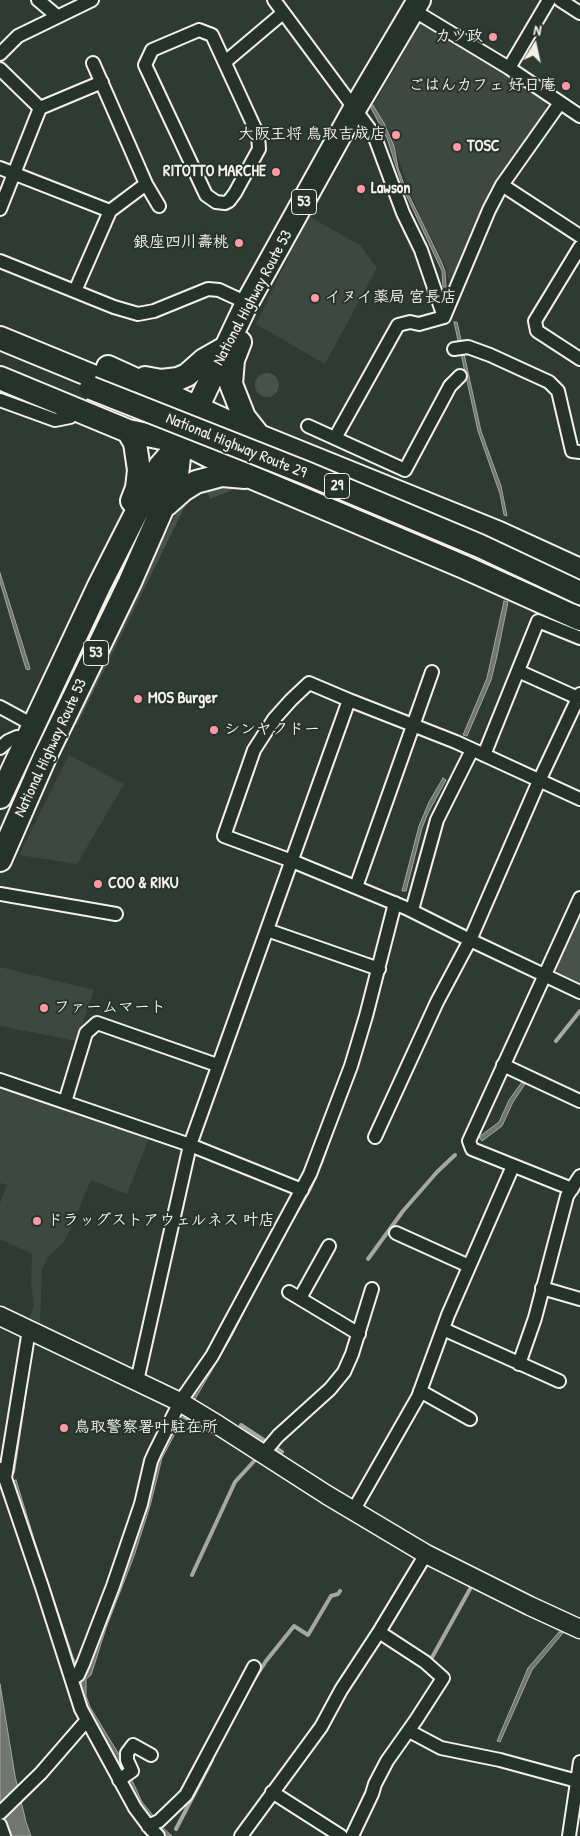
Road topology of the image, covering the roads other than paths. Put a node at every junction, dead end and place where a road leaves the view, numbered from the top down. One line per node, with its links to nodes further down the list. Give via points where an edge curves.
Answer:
1 (38, 0): 9 (street)
2 (92, 0): 9 (street)
3 (274, 0): 8 (street)
4 (549, 0): 13 (street)
5 (560, 0): 7 (street)
6 (416, 5): 13 (street); 18 (highway, National Highway Route 53 / 53)
7 (580, 12)
8 (283, 13): 11 (street); 18 (street)
9 (58, 16): 10 (street, via 18,36)
10 (0, 54)
11 (225, 62): 11 (street, via 258,135 258,150 235,193 225,203 216,202 206,194 145,65 152,50 199,30 212,35)
12 (93, 63): 15 (street)
13 (510, 68): 16 (street)
14 (0, 69): 17 (street)
15 (102, 82): 17 (street); 22 (street)
16 (560, 103): 19 (street); 23 (street)
17 (40, 108): 21 (street)
18 (354, 110): 29 (highway, National Highway Route 53 / 53); 33 (street, via 374,135 403,213 421,250)
19 (580, 116)
20 (0, 168): 21 (street)
21 (14, 173): 25 (street); 26 (street)
22 (146, 184): 24 (street); 26 (street)
23 (502, 185): 27 (street); 33 (street)
24 (160, 206)
25 (0, 209)
26 (110, 211): 31 (street)
27 (580, 236)
28 (580, 247): 39 (street, via 535,320 537,331)
29 (278, 249): 32 (highway, National Highway Route 53 / 53); 48 (highway, via 233,360 231,384 244,417)
30 (0, 261): 31 (street)
31 (75, 291): 32 (street, via 138,314 154,311 208,289 219,290)
32 (247, 303): 36 (highway, National Highway Route 53 / 53)
33 (444, 317): 49 (street, via 419,324 398,325)
34 (0, 325): 40 (highway)
35 (0, 338): 50 (highway, via 169,408 180,415)
36 (225, 348): 40 (highway, via 178,379 161,381); 45 (highway, National Highway Route 53 / 53)
37 (454, 349): 51 (street, via 468,347 549,382 558,391 572,451)
38 (0, 352): 56 (highway, National Highway Route 29 / 29, bridge, via 306,473 471,542)
39 (580, 359)
40 (126, 375): 45 (highway)
41 (460, 376): 49 (street, via 450,386 405,470)
42 (0, 378): 44 (highway)
43 (0, 400): 44 (street, via 55,420 70,417)
44 (74, 408): 47 (highway)
45 (197, 408): 48 (highway); 50 (highway, National Highway Route 53 / 53)
46 (308, 426): 49 (street)
47 (128, 431): 50 (highway); 55 (highway, via 137,452 137,488)
48 (259, 436): 54 (highway, via 499,533)
49 (335, 438)
50 (181, 442): 52 (highway); 53 (highway, National Highway Route 53 / 53, via 177,475); 55 (highway, National Highway Route 53 / 53, via 160,466)
51 (580, 452)
52 (251, 477): 53 (highway, via 222,475 202,480 183,490); 57 (highway)
53 (163, 507): 71 (highway, National Highway Route 53 / 53)
54 (580, 570)
55 (99, 586): 65 (highway, National Highway Route 53 / 53)
56 (580, 594)
57 (580, 619)
58 (580, 638): 59 (street, via 538,621)
59 (518, 671): 61 (street); 67 (street)
60 (432, 672): 64 (street)
61 (579, 696): 68 (street)
62 (348, 700): 64 (street); 72 (street); 72 (street, via 309,683 274,719 248,765 224,836)
63 (0, 706): 65 (street)
64 (414, 726): 67 (street); 73 (street)
65 (31, 732): 66 (street, via 8,741); 69 (highway, National Highway Route 53 / 53)
66 (0, 748)
67 (478, 752): 68 (street); 77 (street, via 437,820)
68 (539, 781): 70 (street); 80 (street)
69 (0, 797)
70 (580, 799)
71 (0, 860)
72 (292, 861): 73 (street); 79 (street)
73 (356, 888): 76 (street)
74 (0, 894): 78 (street)
75 (580, 898): 82 (street)
76 (395, 903): 77 (street); 81 (street)
77 (412, 910): 80 (street)
78 (116, 914)
79 (267, 930): 81 (street); 84 (street)
80 (470, 940): 82 (street); 89 (street, via 437,1002)
81 (378, 969): 94 (street, via 351,1066)
82 (544, 975): 83 (street); 85 (street)
83 (580, 992)
84 (217, 1065): 88 (street, via 98,1023 86,1032); 90 (street)
85 (503, 1065): 87 (street); 91 (street, via 469,1141 472,1149)
86 (0, 1080): 88 (street)
87 (580, 1100)
88 (65, 1102): 90 (street)
89 (375, 1137)
90 (190, 1145): 94 (street); 106 (street)
91 (513, 1166): 93 (street); 97 (street)
92 (580, 1176): 93 (street)
93 (572, 1189): 98 (street, via 567,1196)
94 (302, 1190): 109 (street, via 212,1356)
95 (396, 1233): 97 (street)
96 (329, 1246): 104 (street, via 294,1295)
97 (470, 1266): 102 (street)
98 (542, 1288): 100 (street); 105 (street)
99 (372, 1289): 104 (street)
100 (580, 1299)
101 (0, 1316): 103 (street)
102 (443, 1329): 105 (street); 108 (street)
103 (29, 1330): 106 (street); 112 (street)
104 (359, 1334): 111 (street, via 344,1372)
105 (519, 1364): 107 (street)
106 (137, 1381): 109 (street)
107 (559, 1381)
108 (420, 1391): 110 (street); 113 (street)
109 (180, 1402): 111 (street); 118 (street, via 151,1461 141,1504 84,1664)
110 (470, 1419)
111 (263, 1454): 113 (street)
112 (2, 1473): 118 (street)
113 (353, 1511): 114 (street)
114 (426, 1554): 115 (street); 116 (street)
115 (580, 1629)
116 (379, 1632): 120 (street, via 443,1678); 125 (street, via 321,1727)
117 (254, 1667): 128 (street, via 186,1795 159,1821)
118 (72, 1679): 119 (street)
119 (87, 1720): 123 (street); 126 (street)
120 (409, 1731): 124 (street, via 441,1748); 133 (street, via 387,1761)
121 (151, 1755): 123 (street, via 133,1745 127,1753 132,1771)
122 (580, 1762): 124 (street)
123 (119, 1780): 128 (street)
124 (576, 1781): 134 (street)
125 (272, 1792): 131 (street); 132 (street)
126 (0, 1813)
127 (0, 1826): 129 (street)
128 (148, 1826): 130 (street)
129 (4, 1836)
130 (158, 1836)
131 (241, 1836)
132 (341, 1836)
133 (352, 1836)
134 (569, 1836)

